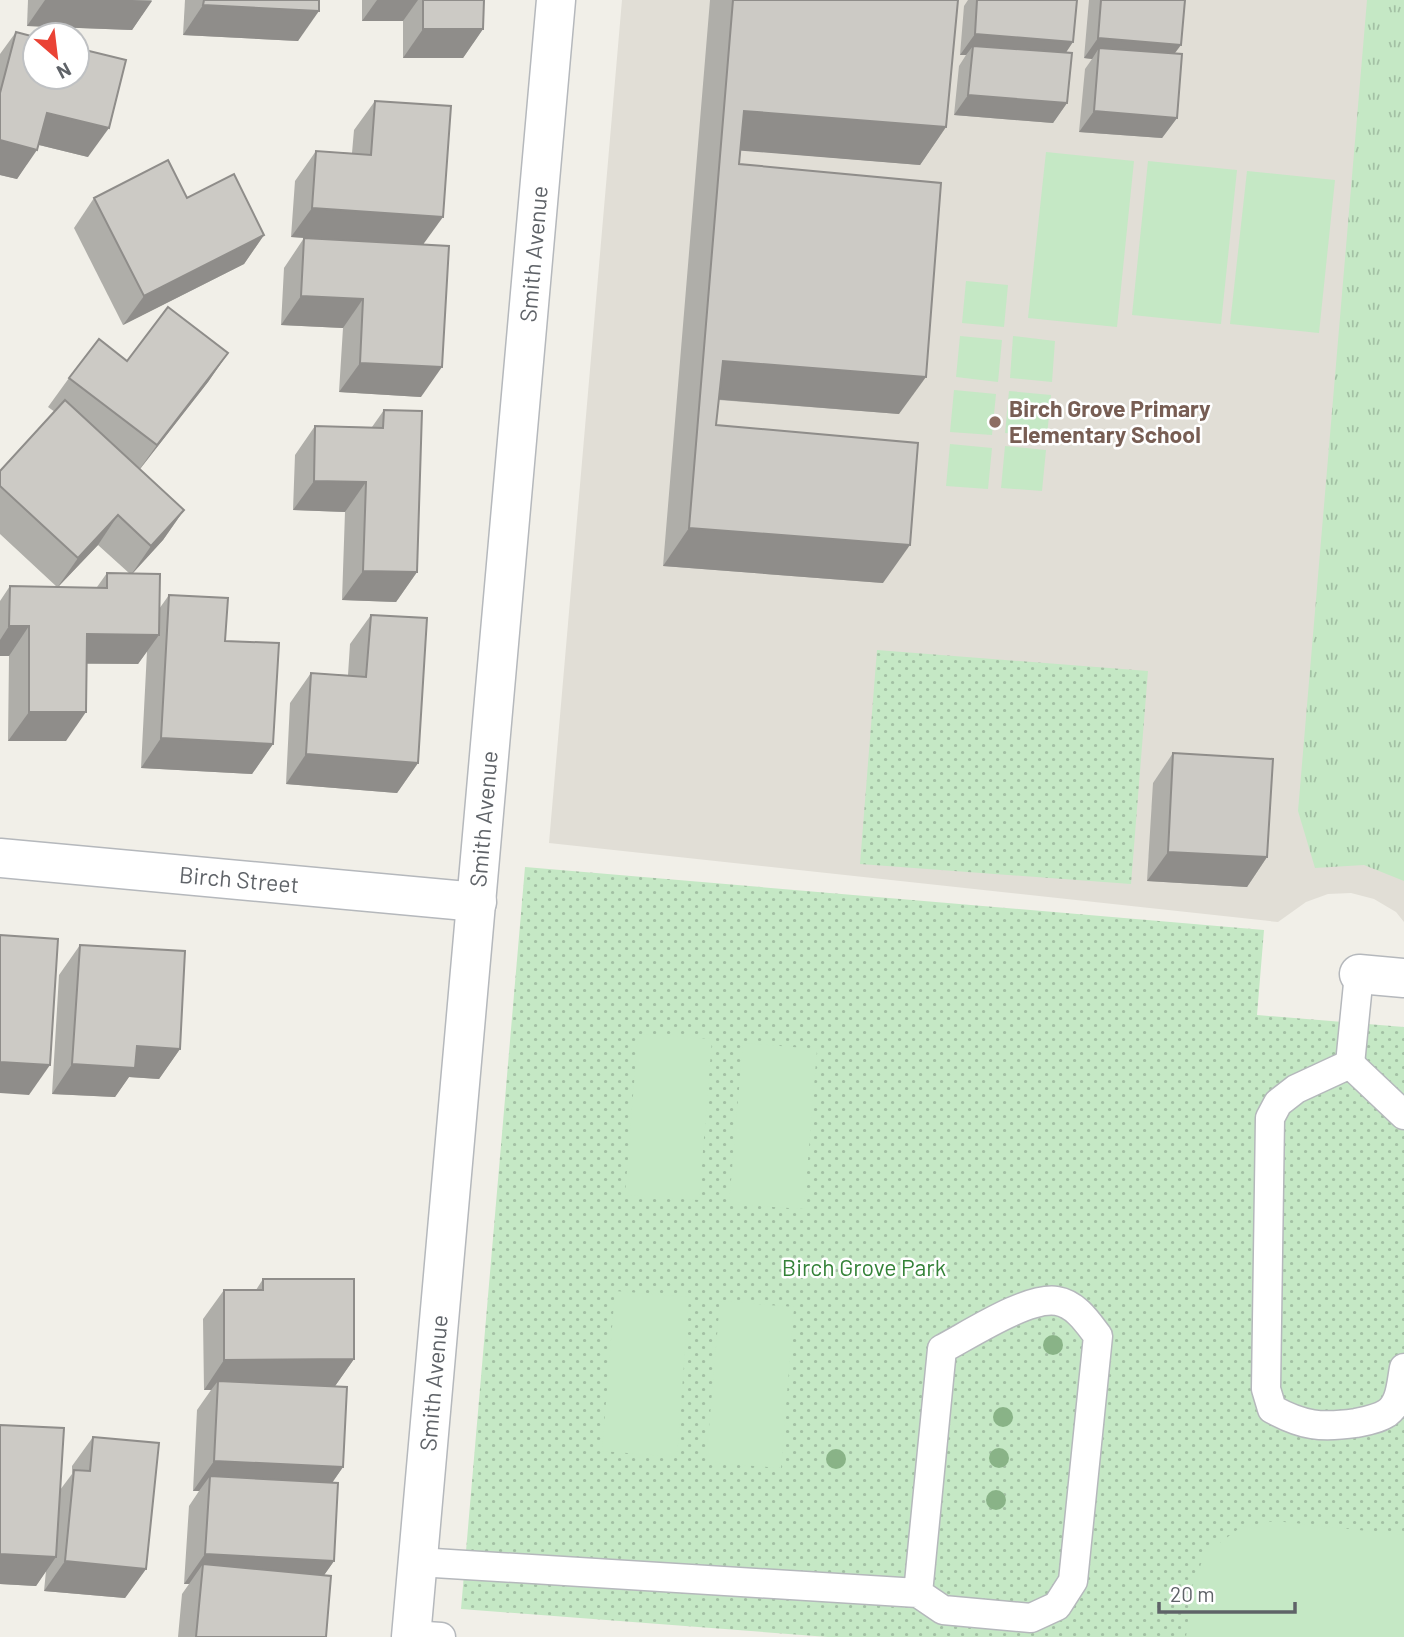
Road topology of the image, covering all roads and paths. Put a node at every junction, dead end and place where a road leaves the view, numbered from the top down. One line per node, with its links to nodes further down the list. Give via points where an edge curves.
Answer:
1 (556, 0): 3 (street, Smith Avenue)
2 (0, 858): 3 (street, Birch Street)
3 (477, 902): 9 (street, Smith Avenue)
4 (1359, 974): 5 (street); 6 (lane)
5 (1404, 978)
6 (1350, 1064): 7 (lane); 8 (lane, via 1296,1089 1278,1103 1270,1118 1266,1389 1272,1409 1289,1418 1326,1427 1368,1421 1388,1413 1399,1397)
7 (1404, 1115)
8 (1404, 1368)
9 (418, 1562): 10 (lane); 11 (street, Smith Avenue)
10 (918, 1592): 10 (lane, via 943,1609 1031,1618 1057,1606 1073,1581 1098,1336 1080,1313 1058,1301 1026,1305 942,1349)
11 (421, 1636)

